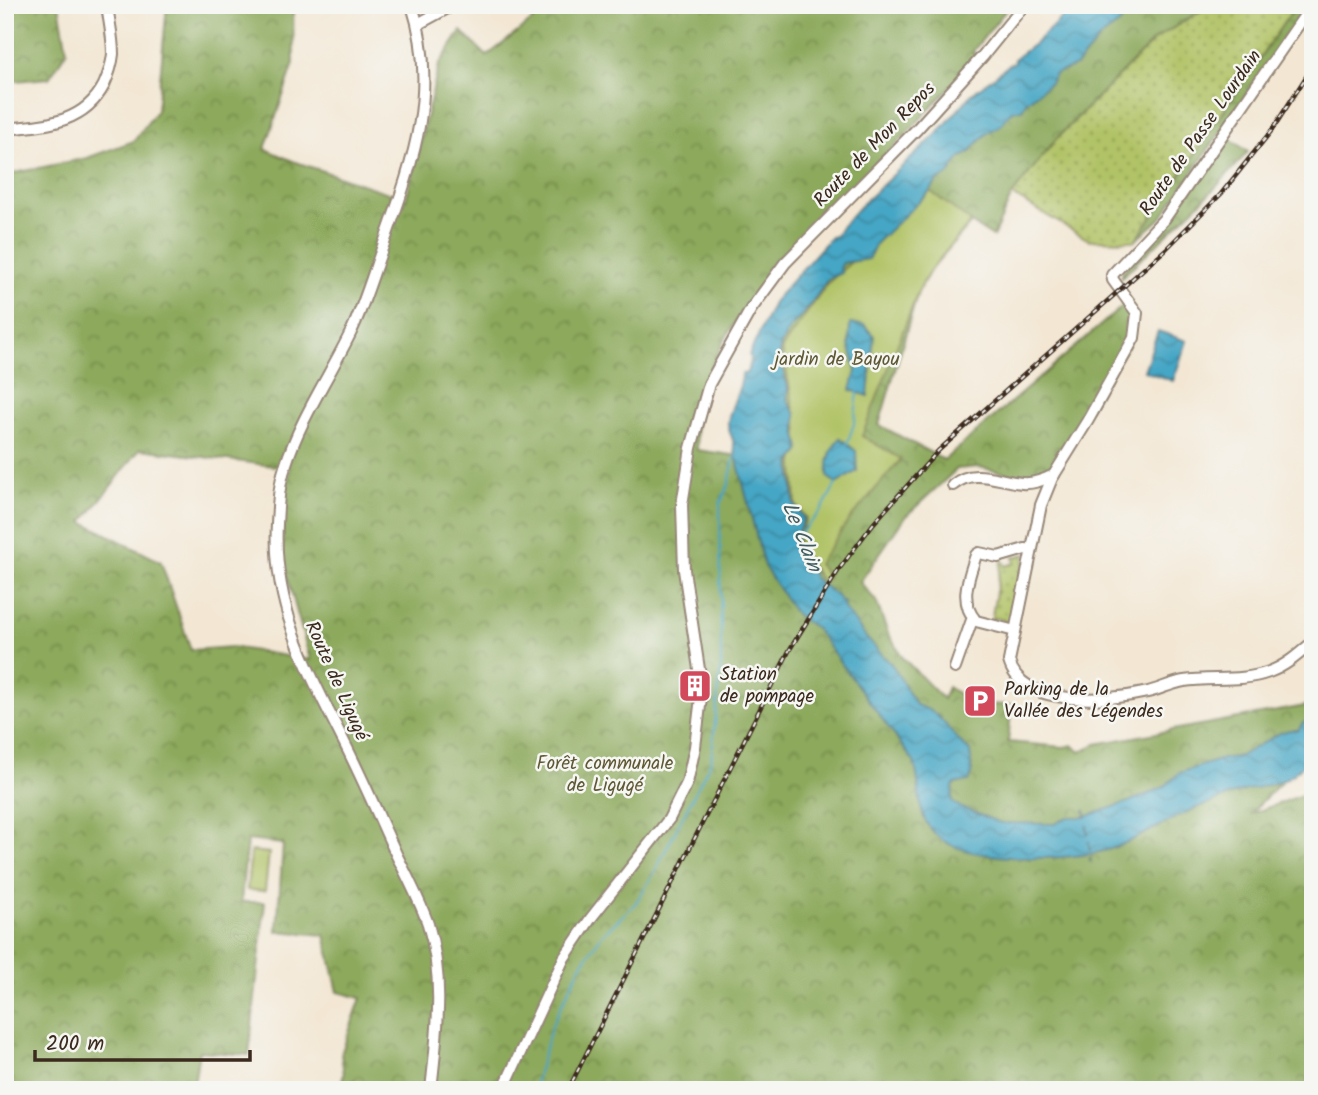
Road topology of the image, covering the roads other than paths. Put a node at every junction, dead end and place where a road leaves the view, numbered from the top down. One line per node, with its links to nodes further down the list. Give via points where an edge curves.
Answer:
1 (107, 5): 7 (street, via 113,57 107,79 92,103 81,113 51,124)
2 (412, 5): 6 (street, Route de Ligugé)
3 (453, 5): 6 (street)
4 (1024, 5): 16 (street, Route de Mon Repos, via 917,130 800,245 751,309 709,384 691,447 682,505 684,570 702,689 687,783 669,819 564,958)
5 (1312, 5): 8 (street, Route de Passe Lourdain, via 1165,218 1112,275 1137,313 1134,338)
6 (418, 24): 15 (street, Route de Ligugé, via 425,89 414,156 353,328 284,469 277,566 284,605 303,658 427,922 439,987)
7 (5, 129)
8 (1054, 475): 9 (street, via 1024,484 974,475); 10 (street, via 1041,505)
9 (953, 485)
10 (1031, 550): 11 (street, via 998,557 976,555 965,591); 12 (street)
11 (973, 617): 12 (street); 14 (street)
12 (1015, 631): 13 (street, via 1009,653 1012,673 1038,692 1055,696 1113,696 1182,682 1257,676 1285,664)
13 (1313, 642)
14 (955, 668)
15 (431, 1090)
16 (503, 1090)

